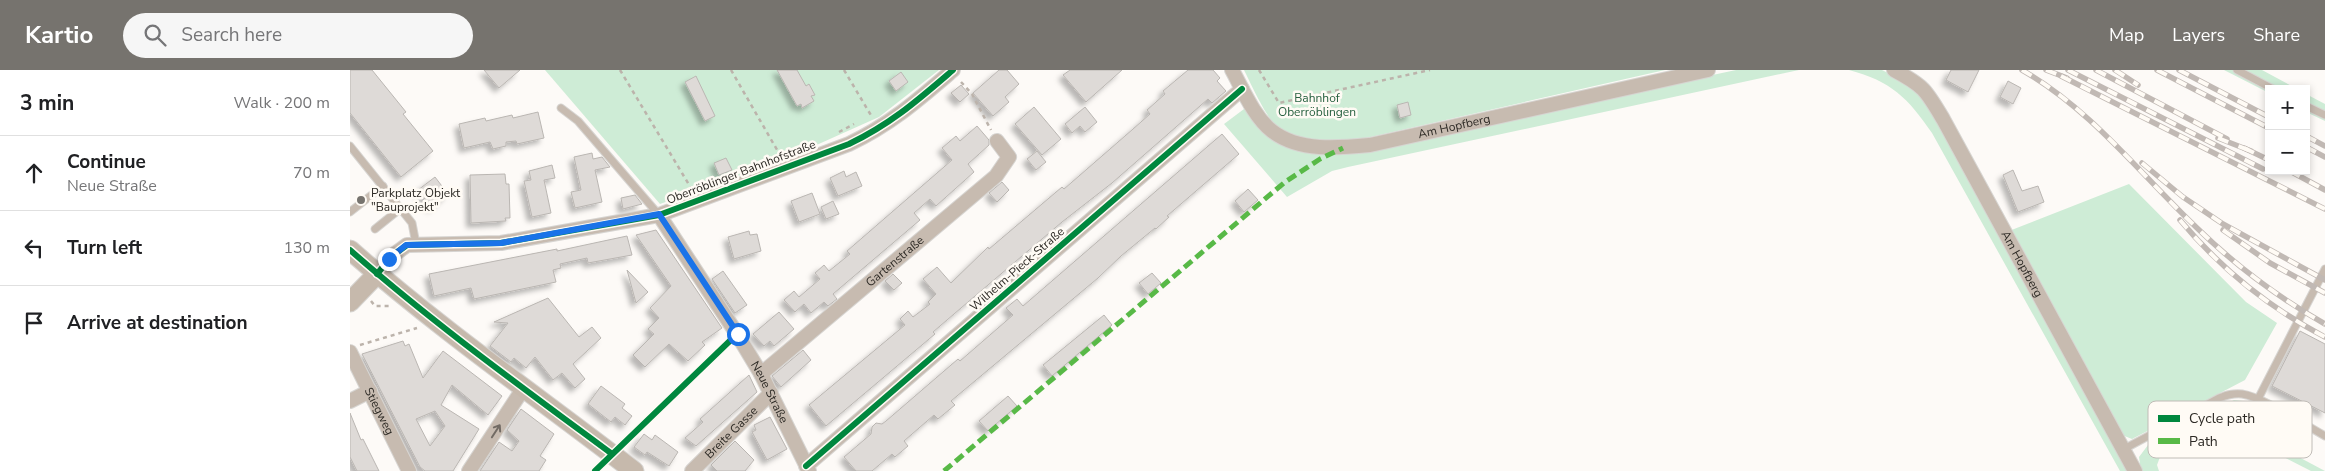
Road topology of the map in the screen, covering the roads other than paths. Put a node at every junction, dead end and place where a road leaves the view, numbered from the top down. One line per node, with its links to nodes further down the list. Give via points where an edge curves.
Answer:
1 (1232, 70): 7 (street, Am Hopfberg)
2 (1708, 70): 7 (street, Am Hopfberg, via 1343,148 1309,146 1283,138 1262,120)
3 (1894, 70): 35 (street, Am Hopfberg, via 1927,92)
4 (2237, 70): 6 (lane)
5 (952, 71): 16 (street, Oberröblinger Bahnhofstraße, via 879,130 849,144 784,161)
6 (2265, 85)
7 (1242, 88): 36 (street, Wilhelm-Pieck-Straße)
8 (561, 108): 16 (lane, via 578,121)
9 (2310, 108): 10 (lane)
10 (2325, 115)
11 (997, 141): 24 (street, Gartenstraße, via 1009,157 996,176)
12 (350, 146): 13 (lane)
13 (383, 186): 14 (lane); 15 (lane)
14 (401, 208): 17 (lane); 18 (lane, via 412,223)
15 (350, 212)
16 (659, 214): 18 (street, Oberröblinger Bahnhofstraße, via 501,243); 24 (street, Neue Straße)
17 (375, 229)
18 (416, 244): 21 (street, Oberröblinger Bahnhofstraße, via 402,248)
19 (350, 250): 21 (main road)
20 (2325, 269): 28 (lane)
21 (377, 274): 22 (main road); 25 (main road)
22 (350, 302)
23 (353, 349): 26 (street, Stiegweg)
24 (761, 374): 27 (street, Neue Straße)
25 (523, 389): 38 (street, one-way to 25); 39 (main road)
26 (370, 391): 29 (street); 37 (street, Stiegweg)
27 (771, 393): 36 (street, Neue Straße); 40 (street, Breite Gasse)
28 (2258, 399): 30 (lane, via 2237,394); 31 (lane)
29 (350, 401)
30 (2214, 401)
31 (2262, 401)
32 (2312, 429): 33 (lane)
33 (2325, 436)
34 (2148, 437): 35 (lane)
35 (2124, 450): 41 (street, Am Hopfberg)
36 (808, 468)
37 (409, 471)
38 (469, 471)
39 (634, 471)
40 (692, 471)
41 (2135, 471)

